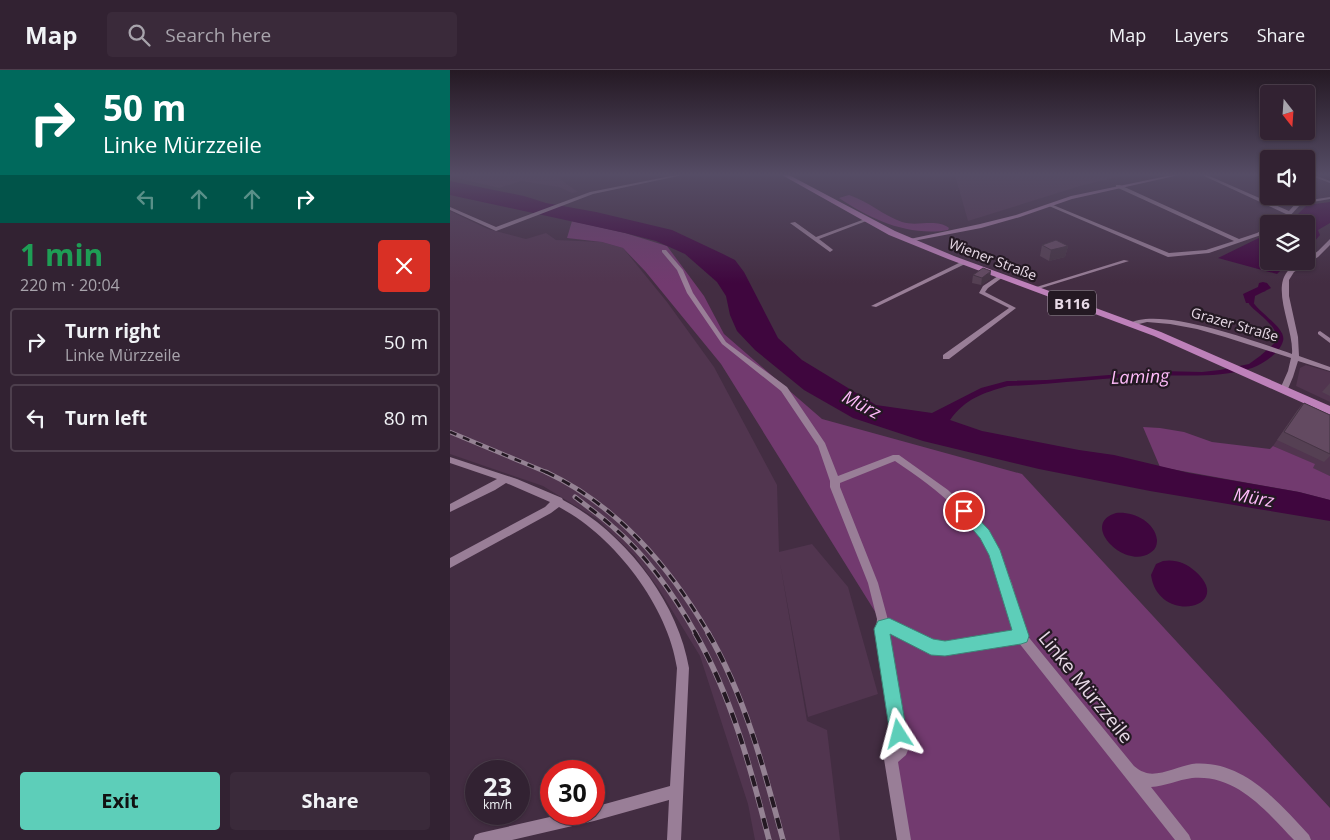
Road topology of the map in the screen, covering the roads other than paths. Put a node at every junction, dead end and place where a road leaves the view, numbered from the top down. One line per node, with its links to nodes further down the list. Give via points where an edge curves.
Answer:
1 (456, 211): 2 (street, via 496,229)
2 (545, 211)
3 (850, 211): 9 (main road, Wiener Straße / B116)
4 (1034, 211): 13 (main road, via 981,226)
5 (1063, 211): 14 (street, via 1168,255 1207,252)
6 (1173, 211): 14 (street)
7 (1284, 211): 8 (street)
8 (1289, 213)
9 (867, 220): 12 (street); 13 (main road, Wiener Straße / B116)
10 (793, 223): 12 (street)
11 (1260, 233): 14 (street)
12 (815, 239): 16 (street)
13 (908, 240): 19 (main road, Wiener Straße / B116)
14 (1239, 241)
15 (1330, 241): 29 (street, via 1315,257 1289,273 1286,280 1290,322 1296,337)
16 (830, 250)
17 (664, 251): 35 (street, via 673,260 690,293 724,343 784,389 822,445)
18 (1126, 260): 21 (street)
19 (963, 263): 20 (main road, Wiener Straße / B116); 22 (street)
20 (1000, 277): 21 (main road, Wiener Straße / B116); 28 (street, via 982,293 1013,308)
21 (1033, 289): 23 (main road, Wiener Straße / B116)
22 (874, 306)
23 (1131, 324): 26 (street, Grazer Straße, via 1144,319 1187,325); 31 (main road, Wiener Straße / B116)
24 (1320, 333): 25 (street)
25 (1330, 341)
26 (1254, 344): 27 (street, Grazer Straße)
27 (1284, 354): 29 (street, Grazer Straße)
28 (946, 357)
29 (1295, 358): 30 (street, Grazer Straße); 31 (street)
30 (1330, 368)
31 (1284, 389): 32 (main road, B116)
32 (1330, 411)
33 (450, 460): 34 (street)
34 (504, 478): 36 (street); 37 (street)
35 (835, 481): 39 (street, via 874,585); 40 (street, via 896,457 926,478 964,511 984,534 996,554)
36 (559, 501): 38 (street); 42 (street, via 608,535 648,586 676,636 683,668)
37 (450, 508)
38 (450, 564)
39 (884, 626): 40 (street, Linke Mürzzeile, via 889,625 931,647 945,648); 47 (street, via 901,750 890,759)
40 (1021, 636): 41 (street, Linke Mürzzeile)
41 (1129, 771): 48 (street, Linke Mürzzeile); 49 (street, via 1144,780 1193,771 1227,775 1243,782)
42 (676, 791): 43 (street); 46 (street)
43 (605, 811)
44 (547, 825): 45 (street)
45 (488, 839)
46 (674, 840)
47 (904, 840)
48 (1184, 840)
49 (1304, 840)

